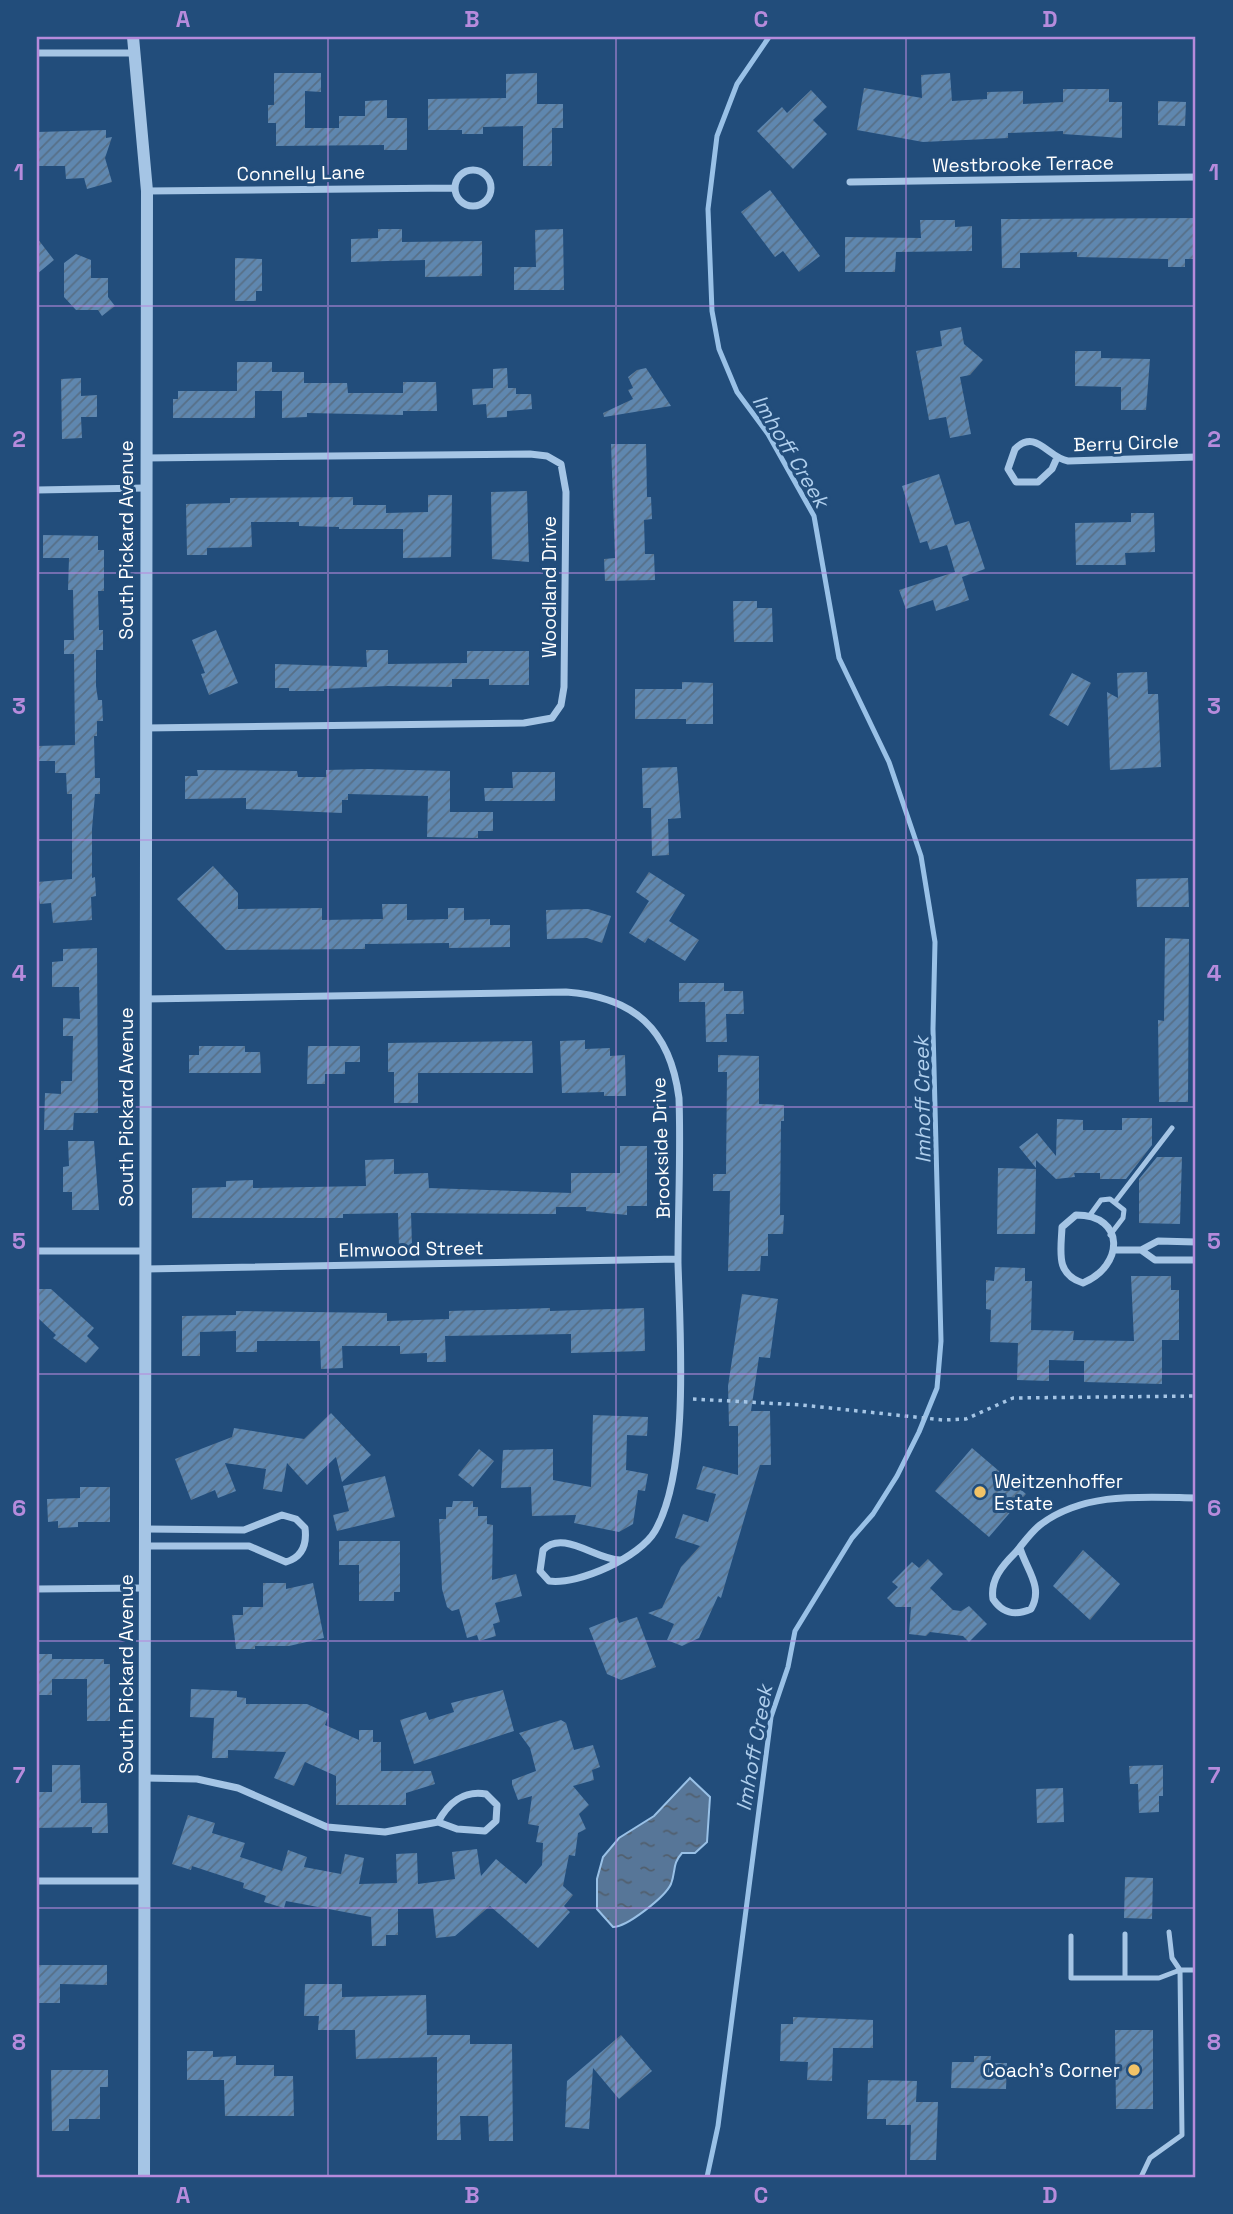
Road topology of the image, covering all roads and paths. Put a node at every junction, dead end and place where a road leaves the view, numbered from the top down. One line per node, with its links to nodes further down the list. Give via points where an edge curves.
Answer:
1 (133, 37): 3 (street, South Pickard Avenue)
2 (37, 52): 3 (street)
3 (135, 53): 7 (street, South Pickard Avenue)
4 (1196, 177): 5 (street, Westbrooke Terrace)
5 (850, 182)
6 (454, 188): 6 (street, Connelly Lane, via 460,201 474,206 487,199 491,188 485,175 474,170 464,173); 7 (street, Connelly Lane)
7 (147, 191): 9 (street, South Pickard Avenue)
8 (1196, 457): 10 (street, Berry Circle)
9 (145, 458): 11 (street, South Pickard Avenue); 13 (street, Woodland Drive, via 530,454 561,464 566,492 564,687 561,705 552,718 524,723)
10 (1056, 460): 10 (street, Berry Circle, via 1041,443 1030,441 1015,449 1008,470 1016,482 1038,482)
11 (145, 488): 12 (street); 13 (street, South Pickard Avenue)
12 (37, 490)
13 (146, 728): 14 (street, South Pickard Avenue)
14 (145, 999): 23 (street, South Pickard Avenue); 24 (street, Brookside Drive, via 566,992 611,999 654,1029 676,1072 681,1171)
15 (1172, 1128): 16 (lane)
16 (1115, 1202): 17 (lane, via 1101,1200); 18 (lane, via 1124,1210 1123,1218)
17 (1090, 1215): 18 (street, via 1100,1219); 20 (street, via 1076,1215 1062,1227 1063,1271 1083,1283 1096,1278 1110,1263)
18 (1110, 1235): 20 (street)
19 (1196, 1242): 21 (street, via 1158,1241)
20 (1114, 1250): 21 (street)
21 (1141, 1250): 25 (street, via 1155,1260)
22 (37, 1251): 23 (street)
23 (145, 1251): 26 (street, South Pickard Avenue)
24 (678, 1259): 26 (street, Elmwood Street); 28 (street, Brookside Drive)
25 (1196, 1260)
26 (145, 1269): 30 (street, South Pickard Avenue)
27 (1196, 1396): 28 (path, via 1013,1398 966,1419 943,1420)
28 (680, 1399): 33 (street, Brookside Drive, via 664,1510 646,1545)
29 (1196, 1498): 32 (street, via 1142,1497 1080,1505 1040,1525)
30 (146, 1529): 31 (street, South Pickard Avenue); 31 (street, via 244,1530 282,1515 296,1519 304,1528 306,1542 299,1556 286,1562 249,1546)
31 (146, 1546): 34 (street, South Pickard Avenue)
32 (1020, 1548): 32 (street, via 1001,1567 992,1593 998,1607 1012,1613 1031,1609 1036,1600 1033,1577)
33 (620, 1560): 33 (street, Brookside Drive, via 556,1543 543,1550 540,1561 544,1578 558,1583)
34 (145, 1588): 35 (street); 36 (street, South Pickard Avenue)
35 (37, 1589)
36 (145, 1778): 37 (street, via 197,1779 228,1786 327,1828 385,1832); 39 (street, South Pickard Avenue)
37 (438, 1822): 37 (street, via 485,1831 496,1821 497,1805 486,1794 465,1794)
38 (37, 1881): 39 (street)
39 (144, 1881): 46 (street, South Pickard Avenue)
40 (1170, 1932): 43 (lane, via 1172,1958)
41 (1125, 1934): 45 (lane)
42 (1071, 1936): 45 (lane, via 1072,1978)
43 (1180, 1970): 44 (lane); 45 (lane, via 1159,1978); 47 (lane, via 1182,2135 1150,2158)
44 (1196, 1970)
45 (1125, 1978)
46 (144, 2177)
47 (1141, 2177)

